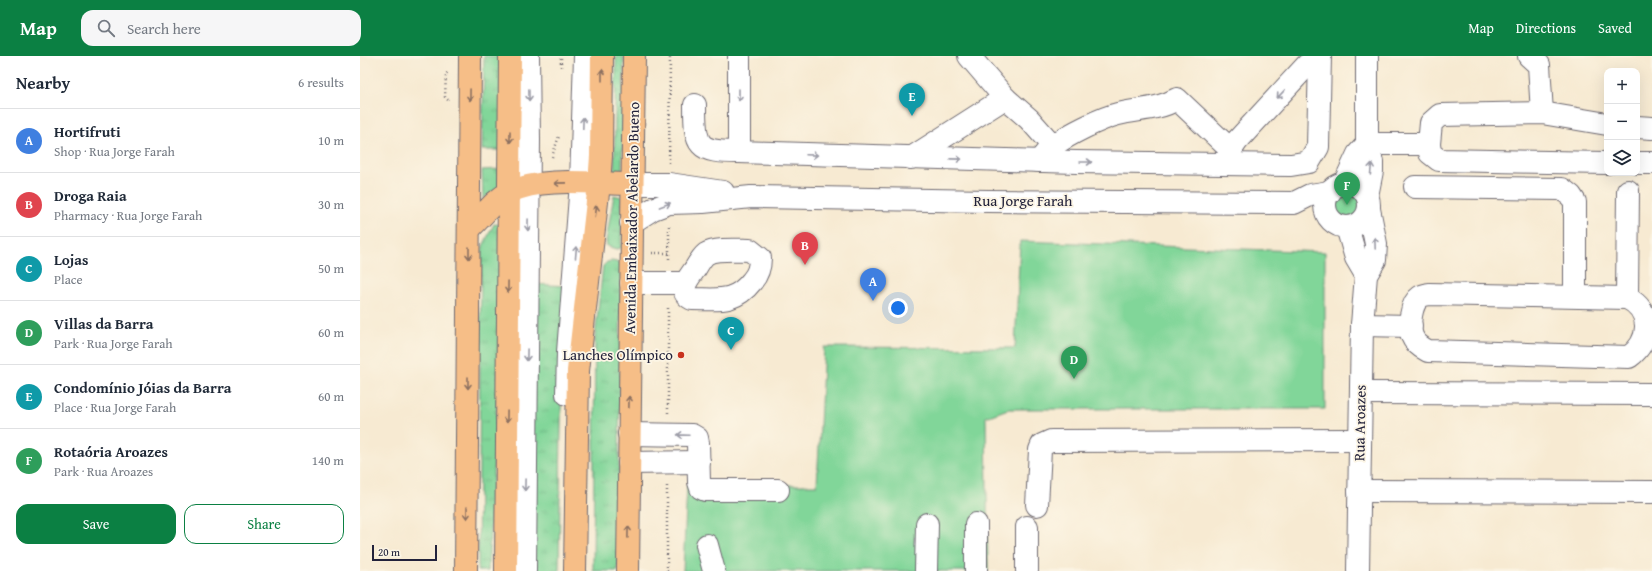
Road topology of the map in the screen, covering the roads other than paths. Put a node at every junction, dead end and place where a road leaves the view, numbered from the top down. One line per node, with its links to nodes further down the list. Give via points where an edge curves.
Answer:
1 (470, 56): 38 (main road, one-way to 38)
2 (510, 56): 31 (main road, one-way to 31)
3 (528, 56): 31 (street, one-way to 31)
4 (585, 56): 27 (street, one-way to 4)
5 (602, 56): 27 (main road, one-way to 5, via 602,132)
6 (634, 56): 28 (main road, Avenida Embaixador Abelardo Bueno)
7 (739, 56): 20 (street, one-way to 20)
8 (969, 56): 12 (street)
9 (1367, 56): 18 (street, Rua Aroazes)
10 (1529, 56): 14 (street, via 1539,65)
11 (1312, 61): 22 (street, one-way to 22); 22 (street, via 1318,147 1309,162 1291,165)
12 (1005, 98): 21 (street, via 1029,120); 23 (street)
13 (695, 105): 20 (street, via 695,132 702,145 715,152)
14 (1542, 113): 15 (street); 19 (street, via 1440,115 1431,123)
15 (1604, 123)
16 (1640, 127): 17 (street)
17 (1652, 128)
18 (1367, 144): 19 (street); 30 (street); 34 (street, Rua Aroazes, one-way to 18, via 1372,162)
19 (1429, 144): 24 (street, via 1430,152 1439,160)
20 (739, 152): 23 (street, one-way to 23)
21 (1046, 154): 22 (street, one-way to 22); 22 (street, via 1075,133 1116,114 1155,108 1177,99); 23 (street, one-way to 21)
22 (1229, 156)
23 (911, 158)
24 (1604, 163)
25 (1640, 163): 26 (street)
26 (1652, 163)
27 (590, 183): 28 (main road); 31 (main road, one-way to 31, via 547,183); 65 (street, one-way to 27, via 568,352); 66 (main road, one-way to 27, via 578,371)
28 (631, 184): 33 (street, Rua Jorge Farah); 36 (main road, Avenida Embaixador Abelardo Bueno)
29 (1415, 187): 42 (street, via 1562,189 1575,202)
30 (1337, 188): 34 (street, via 1350,184 1357,186); 35 (street, Rua Jorge Farah, via 1310,195); 37 (street, via 1326,203 1327,215)
31 (519, 189): 38 (main road, via 491,206); 56 (main road, one-way to 56); 64 (street, one-way to 64)
32 (1628, 191): 43 (street)
33 (669, 194): 35 (street, Rua Jorge Farah, via 704,188 751,197); 36 (street, Rua Jorge Farah, one-way to 33, via 653,209)
34 (1368, 202): 37 (street, via 1367,215 1359,224); 39 (street, Rua Aroazes, one-way to 34, via 1375,260 1376,244)
35 (1294, 203): 37 (street, via 1307,213)
36 (631, 223): 40 (main road, Avenida Embaixador Abelardo Bueno)
37 (1339, 223): 39 (street)
38 (469, 229): 61 (main road, one-way to 61)
39 (1366, 276): 44 (street, Rua Aroazes)
40 (631, 283): 41 (street); 48 (main road, Avenida Embaixador Abelardo Bueno, one-way to 40)
41 (677, 283)
42 (1575, 296): 43 (street); 45 (street, via 1429,294 1420,296 1414,303)
43 (1627, 298): 45 (street, via 1638,302 1646,313 1648,326 1647,338 1639,350 1629,357 1428,351 1416,343)
44 (1362, 325): 45 (street); 46 (street, Rua Aroazes)
45 (1411, 326)
46 (1361, 393): 47 (street); 49 (street, Rua Aroazes)
47 (1652, 394)
48 (629, 434): 50 (street, one-way to 48, via 697,438 692,435); 51 (main road, Avenida Embaixador Abelardo Bueno)
49 (1360, 440): 53 (street, Rua Aroazes); 55 (street, via 1051,440 1042,445 1040,450)
50 (698, 462): 51 (street); 52 (street, via 699,482 705,490)
51 (629, 463): 67 (main road, Avenida Embaixador Abelardo Bueno, one-way to 51)
52 (778, 490)
53 (1359, 491): 54 (street); 72 (street, Rua Aroazes)
54 (1652, 492)
55 (1037, 505)
56 (506, 518): 62 (main road); 63 (main road)
57 (927, 524): 69 (street)
58 (976, 524): 70 (street)
59 (1026, 527): 71 (street)
60 (707, 545): 68 (street)
61 (466, 571)
62 (494, 571)
63 (506, 571)
64 (524, 571)
65 (565, 571)
66 (576, 571)
67 (628, 571)
68 (714, 571)
69 (926, 571)
70 (976, 571)
71 (1026, 571)
72 (1358, 571)

